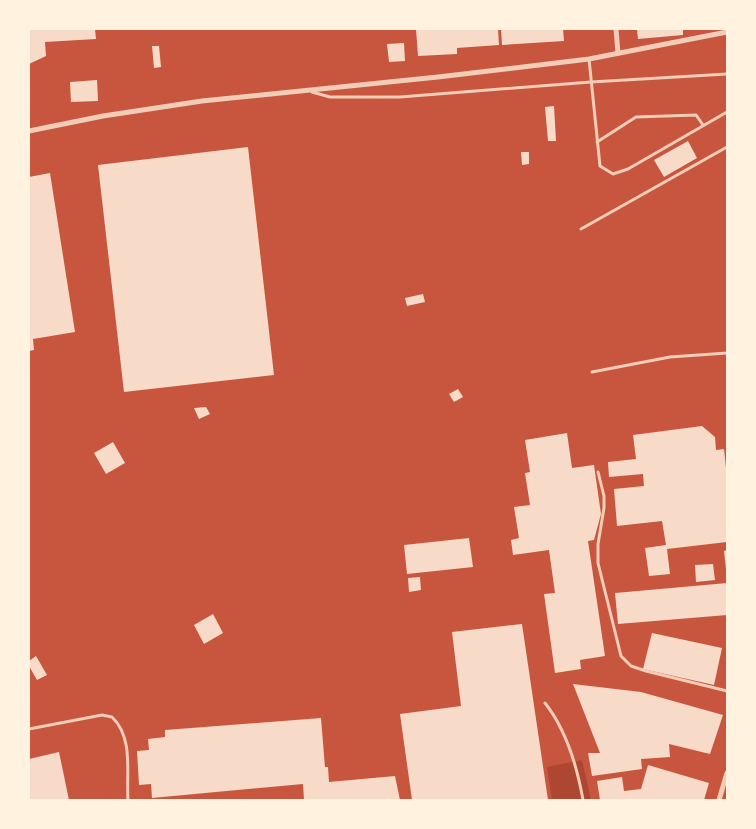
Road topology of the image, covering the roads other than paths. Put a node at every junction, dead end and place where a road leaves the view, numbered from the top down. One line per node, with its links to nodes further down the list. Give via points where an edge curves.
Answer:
1 (616, 29): 3 (street)
2 (727, 32): 3 (street)
3 (618, 53): 4 (street)
4 (589, 59): 6 (lane); 7 (street)
5 (727, 74): 6 (lane)
6 (591, 82): 7 (lane, via 400,97 330,97); 11 (lane)
7 (308, 90): 10 (street, via 102,116)
8 (727, 112): 9 (lane)
9 (703, 125): 11 (lane, via 696,115 636,117); 11 (lane, via 628,169 613,174 600,166)
10 (29, 131)
11 (597, 142)
12 (727, 147): 13 (lane)
13 (581, 229)
14 (727, 352): 15 (lane, via 670,357)
15 (592, 372)
16 (598, 472): 17 (lane, via 604,508 598,563 621,656 638,668)
17 (727, 691)
18 (545, 703): 22 (lane, via 568,742)
19 (29, 729): 21 (lane, via 102,715 112,717 124,732 127,745)
20 (727, 773): 23 (street)
21 (128, 800)
22 (584, 800)
23 (720, 800)

